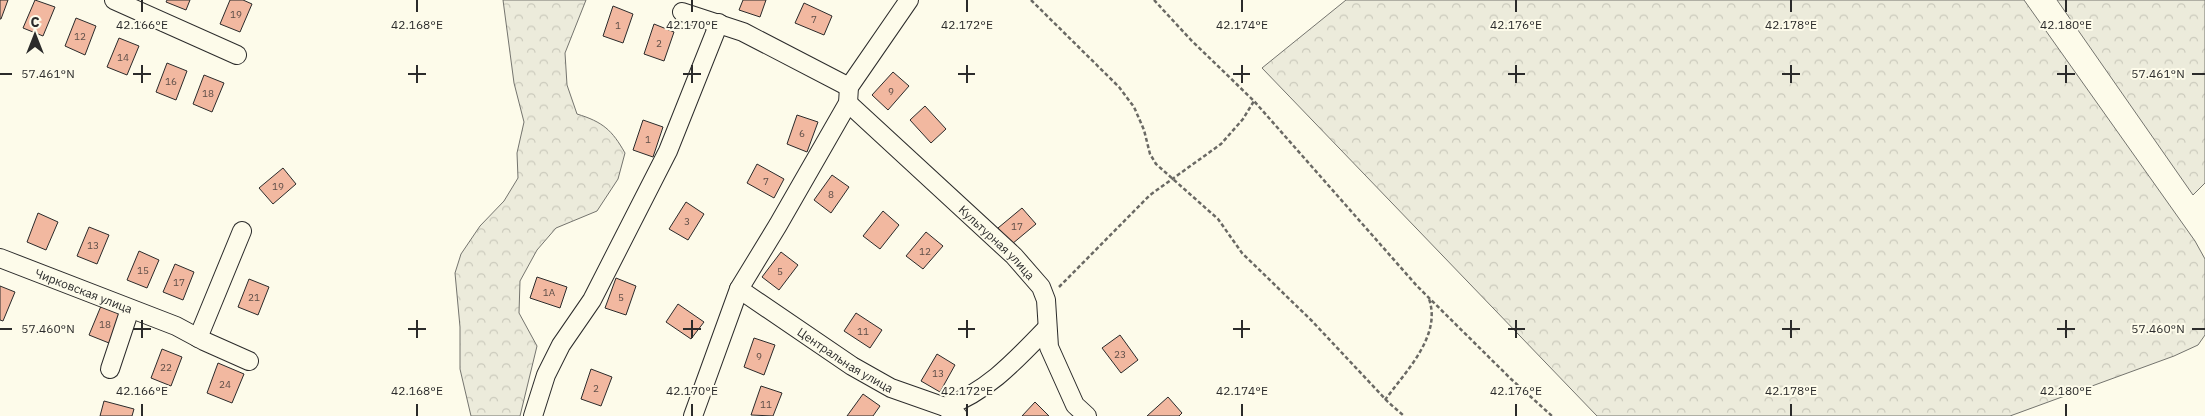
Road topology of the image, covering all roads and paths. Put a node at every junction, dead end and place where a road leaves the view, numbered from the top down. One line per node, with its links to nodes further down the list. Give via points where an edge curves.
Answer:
1 (114, 0): 7 (street)
2 (909, 0): 8 (street)
3 (1031, 0): 10 (path, via 1119,87 1134,107 1150,154 1156,164)
4 (1154, 0): 9 (path)
5 (682, 12): 6 (street, Культурная улица)
6 (719, 23): 8 (street, Культурная улица, via 744,32); 24 (street, via 668,152 592,300 561,345 546,375)
7 (237, 55)
8 (848, 95): 13 (street, via 778,225); 15 (street, Культурная улица, via 1014,256 1041,287)
9 (1254, 101): 10 (path, via 1221,144); 14 (path)
10 (1173, 178): 15 (path, via 1150,195); 21 (path, via 1218,218 1242,253 1312,321)
11 (242, 230): 18 (street)
12 (0, 258): 16 (street, Чирковская улица)
13 (739, 289): 22 (street, Центральная улица, via 852,366 891,388); 25 (street)
14 (1428, 297): 21 (path, via 1433,311 1423,347); 27 (path)
15 (1046, 300): 17 (street, Культурная улица)
16 (130, 309): 18 (street, Чирковская улица); 20 (street)
17 (1046, 329): 22 (street, via 995,380); 23 (street, Культурная улица, via 1054,359)
18 (198, 338): 19 (street, Чирковская улица)
19 (249, 361)
20 (110, 369)
21 (1385, 400): 26 (path)
22 (951, 411)
23 (1078, 412)
24 (533, 416)
25 (693, 416)
26 (1404, 416)
27 (1552, 416)

